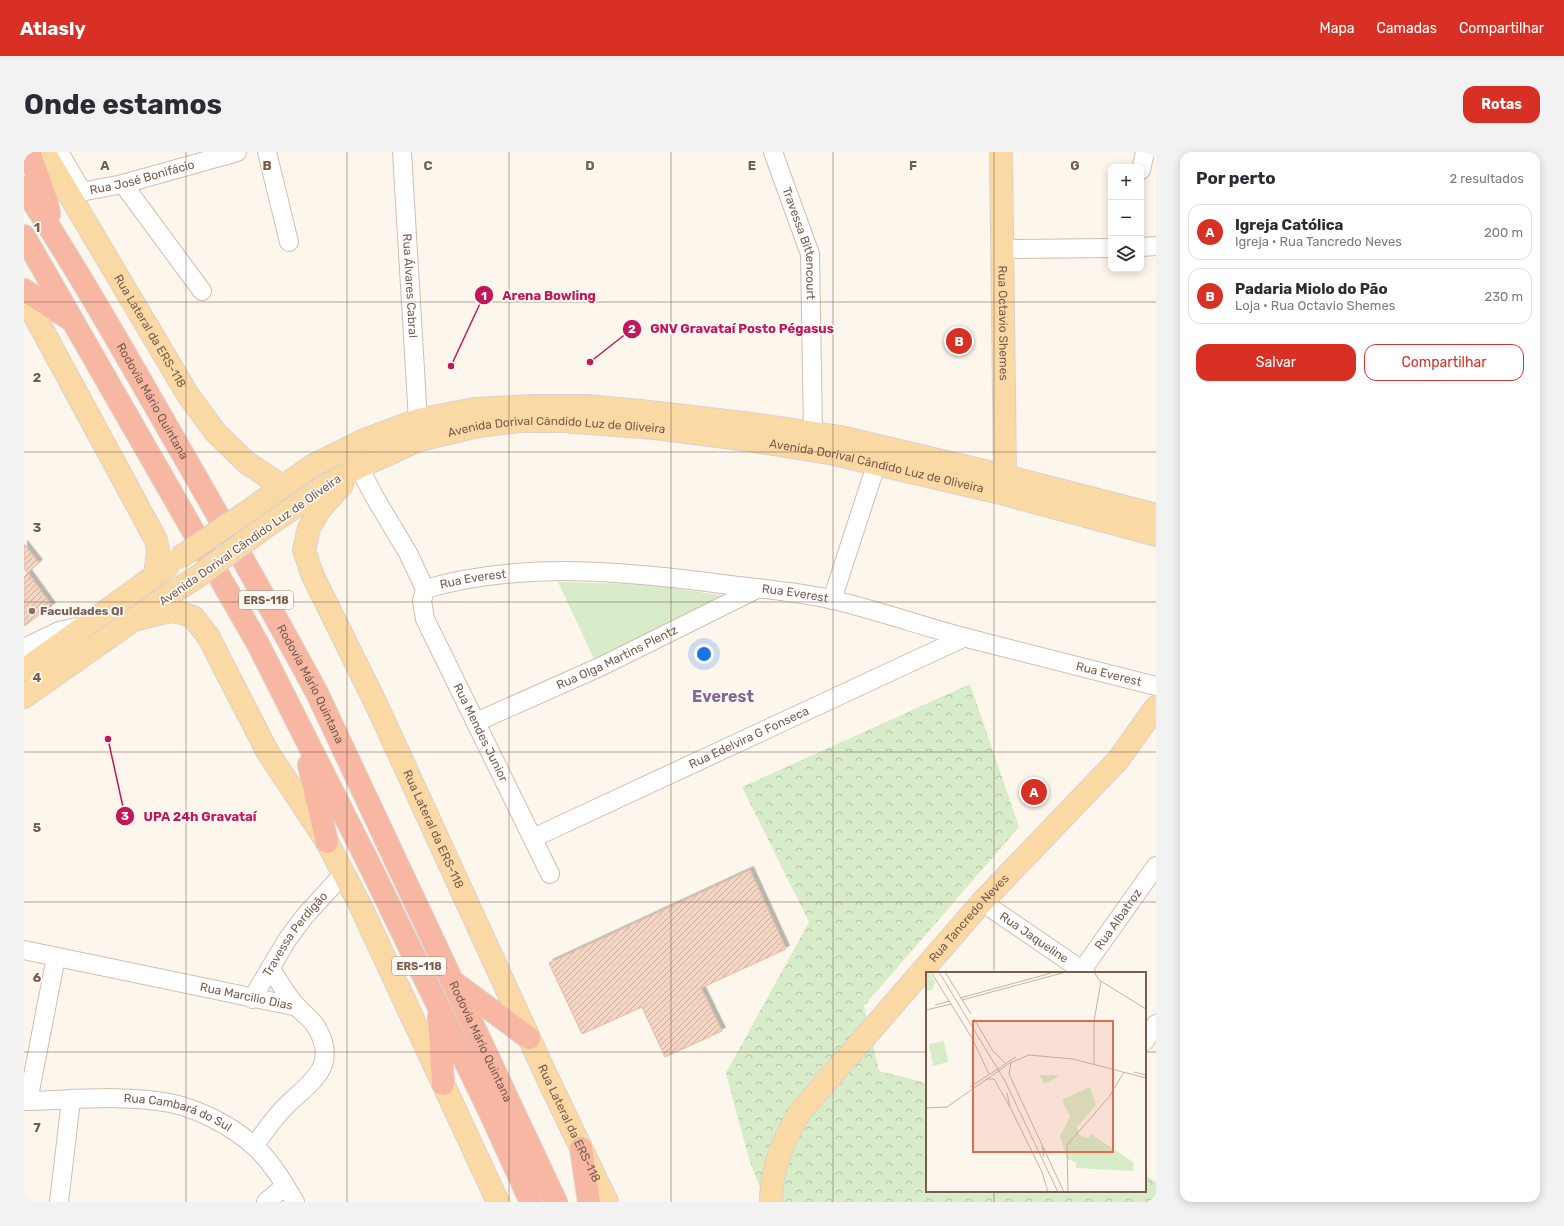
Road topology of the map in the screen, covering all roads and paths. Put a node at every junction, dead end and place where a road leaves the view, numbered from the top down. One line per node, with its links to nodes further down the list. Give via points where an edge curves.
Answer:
1 (29, 152): 14 (highway, via 47,203)
2 (44, 152): 13 (main road, Rua Lateral da ERS-118)
3 (59, 152): 13 (street)
4 (237, 152): 11 (street, Rua José Bonifácio)
5 (267, 152): 16 (street)
6 (402, 152): 25 (street, Rua Álvares Cabral)
7 (773, 152): 26 (street, Travessa Bittencourt, via 810,254)
8 (1001, 152): 20 (main road, Rua Octavio Shemes)
9 (1145, 152): 10 (street)
10 (1142, 164)
11 (123, 184): 13 (street, Rua José Bonifácio); 22 (street)
12 (24, 188): 14 (highway, Rodovia Mário Quintana / ERS-118)
13 (76, 193): 30 (main road, Rua Lateral da ERS-118, via 188,395 216,434 247,463)
14 (52, 231): 57 (highway, Rodovia Mário Quintana / ERS-118, via 288,639 320,700)
15 (24, 236): 24 (highway, Rodovia Mário Quintana / ERS-118)
16 (289, 242)
17 (1156, 246): 18 (street)
18 (1144, 247)
19 (1108, 248): 20 (street)
20 (1003, 249): 29 (main road, Rua Octavio Shemes)
21 (24, 290): 24 (highway)
22 (202, 291)
23 (24, 296): 33 (main road, via 156,540 158,550)
24 (73, 321): 46 (highway, Rodovia Mário Quintana / ERS-118, via 258,644)
25 (418, 420): 26 (main road, Avenida Dorival Cândido Luz de Oliveira, via 475,409 586,406); 30 (main road, Avenida Dorival Cândido Luz de Oliveira, via 362,441 312,466)
26 (813, 433): 29 (main road, Avenida Dorival Cândido Luz de Oliveira, via 840,437)
27 (876, 465): 28 (main road, Avenida Dorival Cândido Luz de Oliveira, via 834,454 655,428 520,421 478,426 419,440); 29 (main road, Avenida Dorival Cândido Luz de Oliveira); 36 (street)
28 (359, 467): 35 (street, via 405,547); 37 (main road, Avenida Dorival Cândido Luz de Oliveira, bridge, via 325,486); 63 (main road, Rua Lateral da ERS-118, via 320,509 309,528 304,550 312,574 378,708)
29 (1003, 484): 31 (main road, Avenida Dorival Cândido Luz de Oliveira); 32 (main road, Avenida Dorival Cândido Luz de Oliveira)
30 (282, 486): 33 (main road, Avenida Dorival Cândido Luz de Oliveira, bridge)
31 (1156, 515)
32 (1156, 535)
33 (155, 576): 38 (main road, Avenida Dorival Cândido Luz de Oliveira)
34 (757, 588): 35 (street, Rua Everest, via 662,576 593,571 528,571 482,576); 36 (street, Rua Everest); 45 (street, Rua Olga Martins Plentz, via 602,666)
35 (425, 590): 45 (street, Rua Mendes Junior, via 422,601 425,619)
36 (832, 600): 39 (street, Rua Everest)
37 (137, 619): 43 (main road, Avenida Dorival Cândido Luz de Oliveira); 48 (main road, via 170,611 193,617 208,636 267,751)
38 (88, 624): 40 (street, via 60,631); 41 (main road, Avenida Dorival Cândido Luz de Oliveira)
39 (965, 637): 42 (street, Rua Everest); 47 (street, Rua Edelvira G Fonseca)
40 (24, 648)
41 (24, 670)
42 (1156, 686)
43 (24, 697)
44 (1156, 707): 52 (main road, Rua Tancredo Neves, via 1118,760)
45 (476, 722): 47 (street, Rua Mendes Junior)
46 (302, 732): 48 (highway); 60 (highway, Rodovia Mário Quintana / ERS-118)
47 (533, 838): 51 (street, Rua Mendes Junior)
48 (327, 842): 50 (main road)
49 (1156, 866): 56 (street, Rua Albatroz)
50 (344, 873): 55 (street, Travessa Perdigão, via 304,917); 65 (main road)
51 (550, 874)
52 (982, 902): 56 (street, Rua Jaqueline); 79 (main road, Rua Tancredo Neves, via 800,1112 781,1146 771,1182)
53 (24, 950): 54 (street, Rua Marcilio Dias)
54 (56, 958): 58 (street, Rua Marcilio Dias); 67 (street)
55 (270, 968): 58 (street, Travessa Perdigão); 59 (street)
56 (1083, 972)
57 (454, 983): 63 (highway); 76 (highway, Rodovia Mário Quintana / ERS-118)
58 (252, 998): 59 (street, Rua Marcilio Dias)
59 (298, 1007): 68 (street, Rua Marcilio Dias, via 318,1029 323,1041 323,1065 312,1084 283,1109)
60 (439, 1007): 65 (highway); 75 (highway, Rodovia Mário Quintana / ERS-118)
61 (1146, 1015): 62 (street)
62 (1156, 1023): 64 (street)
63 (529, 1038): 69 (main road, Rua Lateral da ERS-118)
64 (1146, 1039)
65 (443, 1084): 74 (main road)
66 (71, 1100): 67 (street, Rua Cambará do Sul); 68 (street, Rua Cambará do Sul, via 122,1099 170,1103 215,1120); 71 (street)
67 (26, 1101)
68 (254, 1146): 70 (street, Rua Cambará do Sul)
69 (581, 1148): 77 (highway); 78 (main road, Rua Lateral da ERS-118)
70 (285, 1186): 72 (street); 73 (street, Rua Cambará do Sul)
71 (59, 1202)
72 (266, 1202)
73 (295, 1202)
74 (498, 1202)
75 (531, 1202)
76 (556, 1202)
77 (589, 1202)
78 (607, 1202)
79 (771, 1202)

